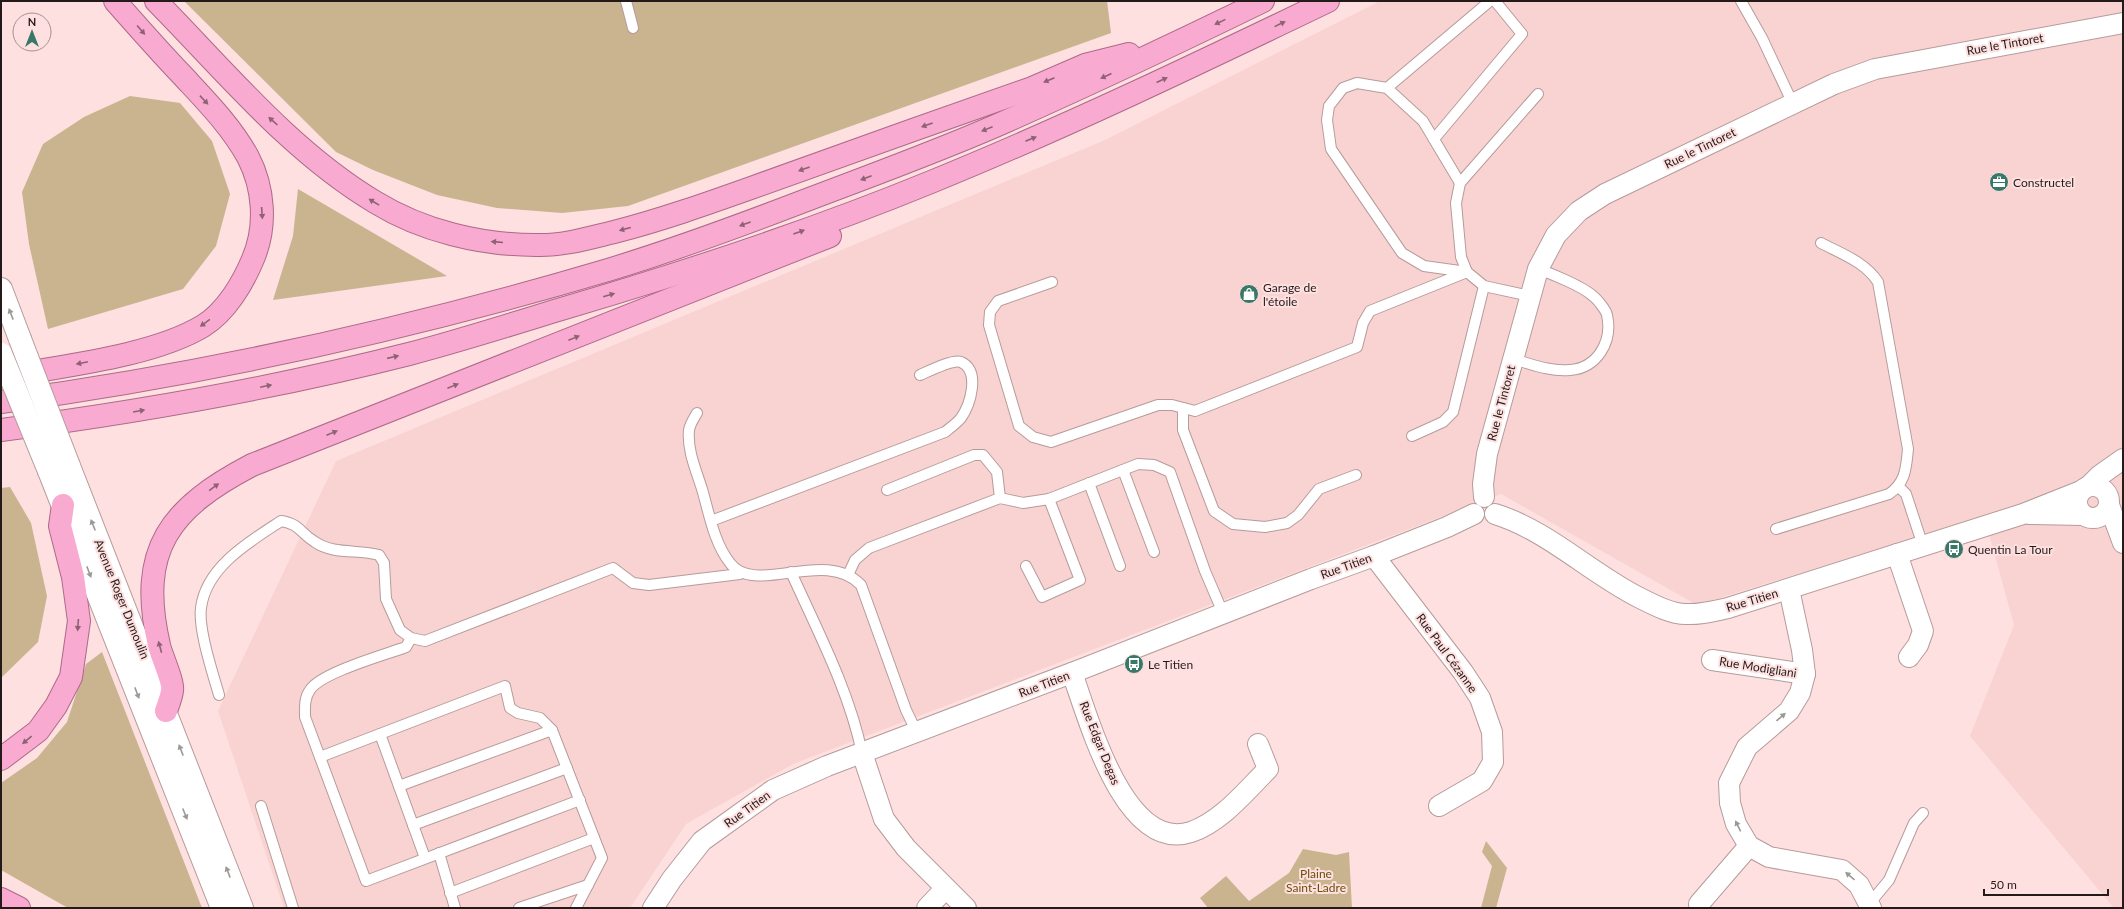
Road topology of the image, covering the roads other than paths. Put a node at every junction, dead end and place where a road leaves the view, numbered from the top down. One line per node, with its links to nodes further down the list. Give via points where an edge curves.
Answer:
1 (115, 1): 28 (highway, one-way to 28, via 225,122 248,158 261,190 263,221 258,249 247,275 230,300 204,325 159,345 80,364)
2 (156, 1): 11 (highway, one-way to 2, via 1085,66 662,219 578,241 537,245 490,242 451,234 412,221 377,204 341,180 270,119)
3 (626, 1): 10 (lane)
4 (1263, 1): 11 (highway, one-way to 11)
5 (1328, 1): 16 (highway, one-way to 5, via 1080,118)
6 (1490, 1): 12 (lane)
7 (1495, 1): 15 (lane, via 1522,34)
8 (1741, 1): 14 (lane, via 1762,38)
9 (2123, 23): 14 (street, Rue le Tintoret, via 1875,69 1834,84)
10 (633, 28)
11 (1179, 41): 29 (highway, one-way to 29, via 1005,122 882,172 744,224 610,269 465,310 303,350 157,378)
12 (1387, 88): 15 (lane, via 1422,121); 20 (lane, via 1357,84 1343,88 1329,106 1331,149 1402,253 1424,266)
13 (1538, 94): 17 (lane)
14 (1792, 104): 19 (street, Rue le Tintoret, via 1605,194 1579,211 1556,235)
15 (1434, 139): 17 (lane)
16 (931, 182): 32 (highway, one-way to 16, via 206,399 411,353 624,291 736,254); 72 (highway, one-way to 16, via 173,690 153,619 151,581 158,550 184,511 222,481 252,465 893,211)
17 (1460, 183): 20 (lane, via 1456,203 1461,257)
18 (1821, 243): 42 (lane, via 1862,264 1872,272 1878,282 1908,449 1906,469)
19 (1538, 269): 24 (street, Rue le Tintoret); 26 (lane, via 1592,295 1607,314 1608,332 1602,353 1589,366 1554,370)
20 (1467, 272): 22 (lane); 30 (lane, via 1370,311 1363,323 1357,347 1195,411)
21 (1052, 282): 30 (lane, via 998,301 990,312 989,325 1019,426 1033,437 1051,442 1158,405)
22 (1484, 286): 24 (lane); 34 (lane, via 1453,412 1443,422)
23 (1, 289): 38 (main road, Avenue Roger Dumoulin, one-way to 23, bridge, via 20,339)
24 (1530, 296): 26 (street, Rue le Tintoret)
25 (1, 354): 38 (main road, Avenue Roger Dumoulin, bridge)
26 (1513, 359): 49 (street, Rue le Tintoret, via 1487,454 1482,490)
27 (920, 375): 52 (lane, via 953,362 961,362 970,370 970,400 960,419 945,432)
28 (1, 377)
29 (1, 402)
30 (1183, 408): 40 (lane, via 1183,430 1214,511 1233,524 1265,527 1287,523 1298,516 1319,489)
31 (697, 413): 52 (lane, via 689,429 690,451)
32 (100, 417): 33 (highway); 35 (highway)
33 (1, 430)
34 (1412, 436)
35 (1, 443)
36 (2123, 459): 43 (street, Rue Titien)
37 (2123, 465): 47 (street)
38 (59, 468): 48 (main road, Avenue Roger Dumoulin); 72 (main road, Avenue Roger Dumoulin, one-way to 38)
39 (1123, 470): 41 (lane); 56 (lane); 65 (lane, via 1138,464 1154,464 1170,472 1205,571)
40 (1356, 475)
41 (1089, 483): 46 (lane); 60 (lane)
42 (1899, 487): 53 (lane, via 1889,494); 55 (lane, via 1906,494)
43 (2085, 488): 47 (street, via 2099,487 2107,493); 50 (street, Rue Titien); 51 (street, via 2077,503 2078,510)
44 (887, 490): 45 (lane, via 974,455 982,455 997,472)
45 (1000, 498): 46 (lane, via 1022,503); 63 (lane, via 868,548 855,560)
46 (1049, 499): 59 (lane, via 1080,580 1042,597)
47 (2109, 501): 51 (street, via 2106,512 2100,517); 54 (street)
48 (63, 505): 79 (highway, one-way to 79, via 60,526 73,577 79,621 71,676 56,706 38,731); 98 (main road, Avenue Roger Dumoulin, one-way to 98)
49 (1484, 508): 58 (street, Rue Titien, via 1447,527); 64 (street, Rue Titien, via 1542,535 1625,591 1655,606 1685,614 1705,614)
50 (2023, 514): 51 (street, Rue Titien); 55 (street, Rue Titien)
51 (2087, 517): 54 (street)
52 (712, 521): 62 (lane, via 718,542 730,564)
53 (1776, 529)
54 (2123, 544)
55 (1923, 546): 57 (street, Rue Titien)
56 (1154, 552)
57 (1897, 554): 64 (street, Rue Titien); 67 (street, via 1923,631 1918,645)
58 (1374, 556): 65 (street, Rue Titien); 84 (street, Rue Paul Cézanne, via 1463,672 1480,698 1492,732 1493,762 1482,781)
59 (1026, 566)
60 (1120, 566)
61 (791, 572): 62 (lane, via 756,577); 63 (lane, via 832,569); 77 (lane, via 846,697)
62 (740, 574): 66 (lane, via 649,586 633,583 613,568 425,641)
63 (848, 575): 74 (lane, via 854,577 861,585 906,710)
64 (1789, 589): 70 (street, Rue Modigliani, via 1802,650)
65 (1223, 613): 69 (street, Rue Titien)
66 (411, 638): 71 (lane, via 400,630 386,599 384,563 379,555 367,551 339,551 315,543 292,523 281,521 245,545 209,581 201,609 204,638); 78 (lane, via 406,647 321,679 310,690 306,699 305,718)
67 (1909, 657)
68 (1712, 660): 70 (street, Rue Modigliani)
69 (1072, 673): 74 (street, Rue Titien); 76 (street, Rue Edgar Degas, via 1111,777 1128,804 1159,830 1174,833 1190,832 1214,820 1268,769)
70 (1804, 674): 88 (street, Rue Modigliani, one-way to 70, via 1736,824 1730,803 1729,783 1747,747 1789,710 1800,693)
71 (219, 695)
72 (166, 711): 99 (main road, Avenue Roger Dumoulin, one-way to 72)
73 (552, 730): 75 (lane, via 540,718 518,713 510,708 505,686); 80 (lane); 81 (lane)
74 (917, 733): 77 (street, Rue Titien)
75 (380, 734): 78 (lane); 81 (lane)
76 (1258, 744)
77 (862, 753): 92 (street, via 884,819 906,848); 104 (street, Rue Titien, via 773,790 702,841)
78 (320, 757): 90 (lane, via 366,881)
79 (1, 759)
80 (567, 768): 82 (lane); 86 (lane)
81 (399, 786): 86 (lane)
82 (580, 800): 87 (lane); 89 (lane)
83 (260, 806): 100 (lane)
84 (1439, 806)
85 (1923, 813): 96 (lane, via 1914,823 1889,880)
86 (413, 825): 90 (lane)
87 (594, 838): 91 (lane, via 602,858); 93 (lane)
88 (1749, 846): 95 (street); 96 (street, one-way to 88, via 1859,885 1842,870 1769,857)
89 (439, 853): 90 (lane); 93 (lane)
90 (425, 858)
91 (588, 885): 102 (lane); 103 (lane)
92 (945, 889): 105 (street); 106 (street)
93 (450, 894): 101 (lane)
94 (1, 899): 97 (highway)
95 (1700, 904)
96 (1870, 906)
97 (19, 908)
98 (222, 908)
99 (242, 908)
100 (293, 908)
101 (455, 908)
102 (519, 908)
103 (576, 908)
104 (653, 908)
105 (927, 908)
106 (966, 908)

